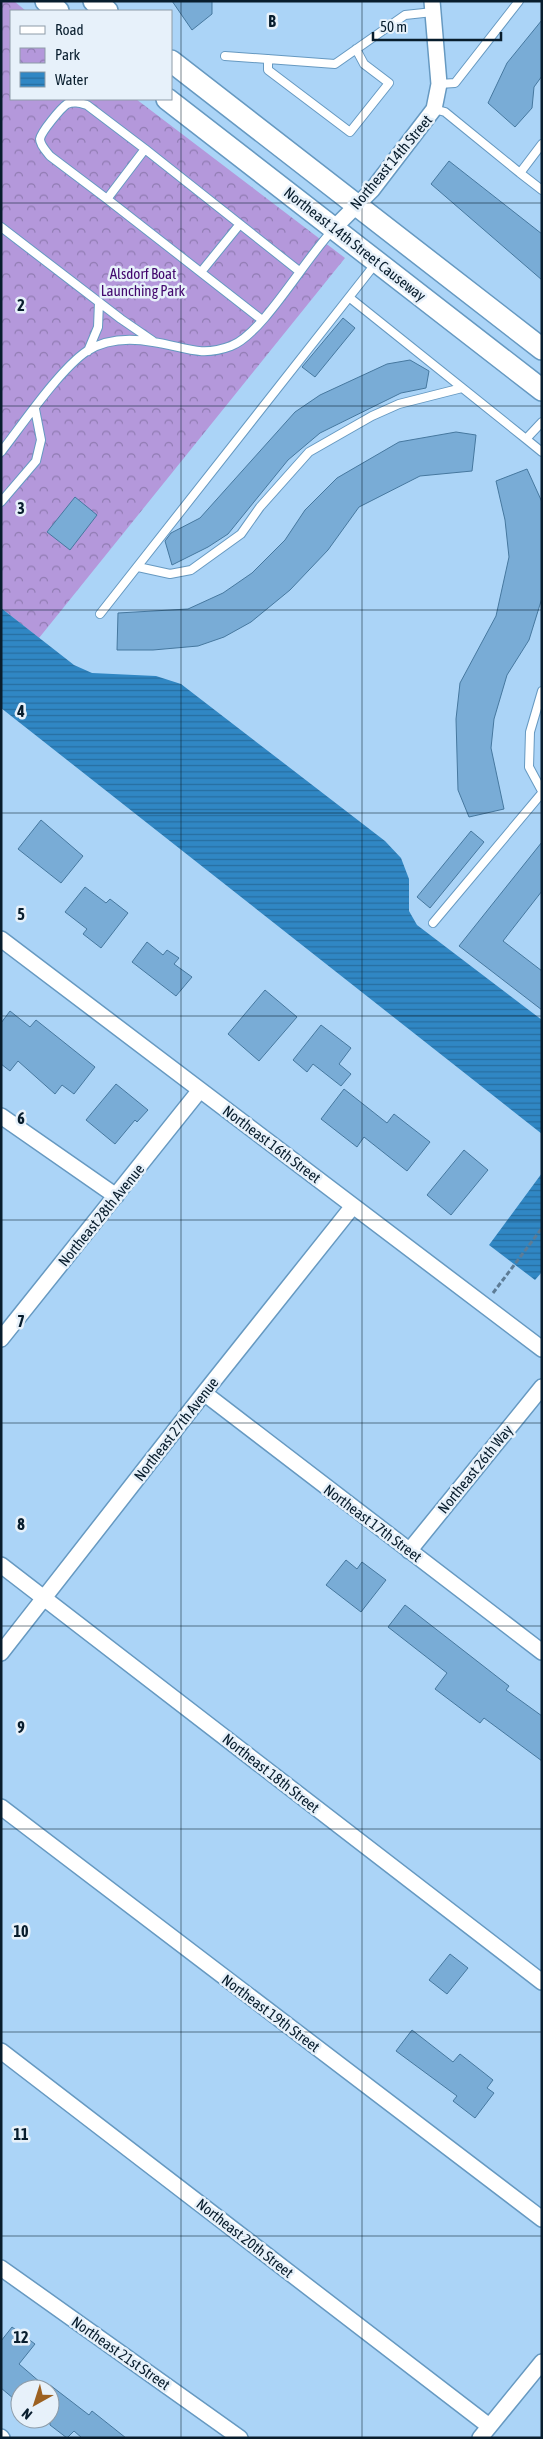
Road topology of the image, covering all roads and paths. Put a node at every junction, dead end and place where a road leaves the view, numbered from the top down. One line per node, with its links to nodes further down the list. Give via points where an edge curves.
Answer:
1 (46, 1): 5 (main road)
2 (94, 1): 6 (main road)
3 (519, 1): 11 (lane, via 455,83)
4 (433, 7): 7 (lane, via 405,15); 11 (street, Northeast 14th Street)
5 (57, 10)
6 (106, 10)
7 (356, 49): 9 (lane, via 336,64); 9 (lane, via 364,64 389,83 350,132 268,70)
8 (225, 56): 9 (lane)
9 (268, 59)
10 (172, 62): 19 (main road)
11 (439, 84): 13 (street, Northeast 14th Street)
12 (169, 100): 22 (main road, Northeast 14th Street Causeway)
13 (434, 109): 16 (lane, via 445,112); 19 (street, Northeast 14th Street)
14 (542, 144): 16 (lane)
15 (145, 149): 18 (lane); 18 (lane, via 87,105 77,102 61,110 43,133 40,139 50,156); 20 (lane)
16 (520, 173): 17 (lane)
17 (542, 190)
18 (107, 199): 25 (lane)
19 (357, 205): 22 (street, Northeast 14th Street); 30 (main road)
20 (240, 224): 24 (lane); 25 (lane)
21 (1, 227): 27 (lane)
22 (334, 228): 23 (main road, Northeast 14th Street Causeway); 24 (lane)
23 (377, 262): 26 (lane); 33 (main road, Northeast 14th Street Causeway)
24 (299, 270): 28 (lane)
25 (201, 272): 28 (lane)
26 (350, 298): 32 (lane); 40 (lane)
27 (99, 302): 29 (lane); 31 (lane, via 98,327)
28 (262, 320): 29 (lane, via 232,346 208,352)
29 (155, 342): 31 (lane, via 128,339 100,344)
30 (542, 349)
31 (88, 351): 34 (lane, via 59,379)
32 (462, 388): 36 (lane); 40 (lane, via 399,404 309,452 260,507 241,534 191,570 170,574)
33 (542, 390)
34 (35, 409): 37 (lane); 39 (lane, via 41,440 36,461)
35 (542, 422): 36 (lane)
36 (526, 439): 38 (lane)
37 (1, 452)
38 (542, 452)
39 (1, 502)
40 (138, 567): 41 (lane)
41 (100, 614)
42 (542, 691): 43 (lane, via 530,732 529,767)
43 (542, 792): 44 (lane)
44 (433, 923)
45 (1, 939): 46 (street, Northeast 16th Street)
46 (200, 1090): 48 (street, Northeast 28th Avenue); 49 (street, Northeast 16th Street)
47 (1, 1116): 48 (street)
48 (116, 1196): 52 (street, Northeast 28th Avenue)
49 (353, 1206): 51 (street, Northeast 16th Street); 55 (street, Northeast 27th Avenue)
50 (542, 1228): 51 (path)
51 (484, 1305): 53 (street, Northeast 16th Street)
52 (1, 1339)
53 (542, 1349)
54 (542, 1387): 56 (street, Northeast 26th Way)
55 (204, 1393): 56 (street, Northeast 17th Street); 58 (street, Northeast 27th Avenue)
56 (409, 1551): 59 (street, Northeast 17th Street)
57 (1, 1565): 58 (street, Northeast 18th Street)
58 (43, 1598): 60 (street, Northeast 27th Avenue); 62 (street, Northeast 18th Street)
59 (542, 1652)
60 (1, 1653)
61 (1, 1807): 64 (street, Northeast 19th Street)
62 (542, 1982)
63 (1, 2051): 67 (street, Northeast 20th Street)
64 (542, 2219)
65 (1, 2268): 68 (street, Northeast 21st Street)
66 (542, 2362): 67 (street)
67 (484, 2432)
68 (240, 2438)

